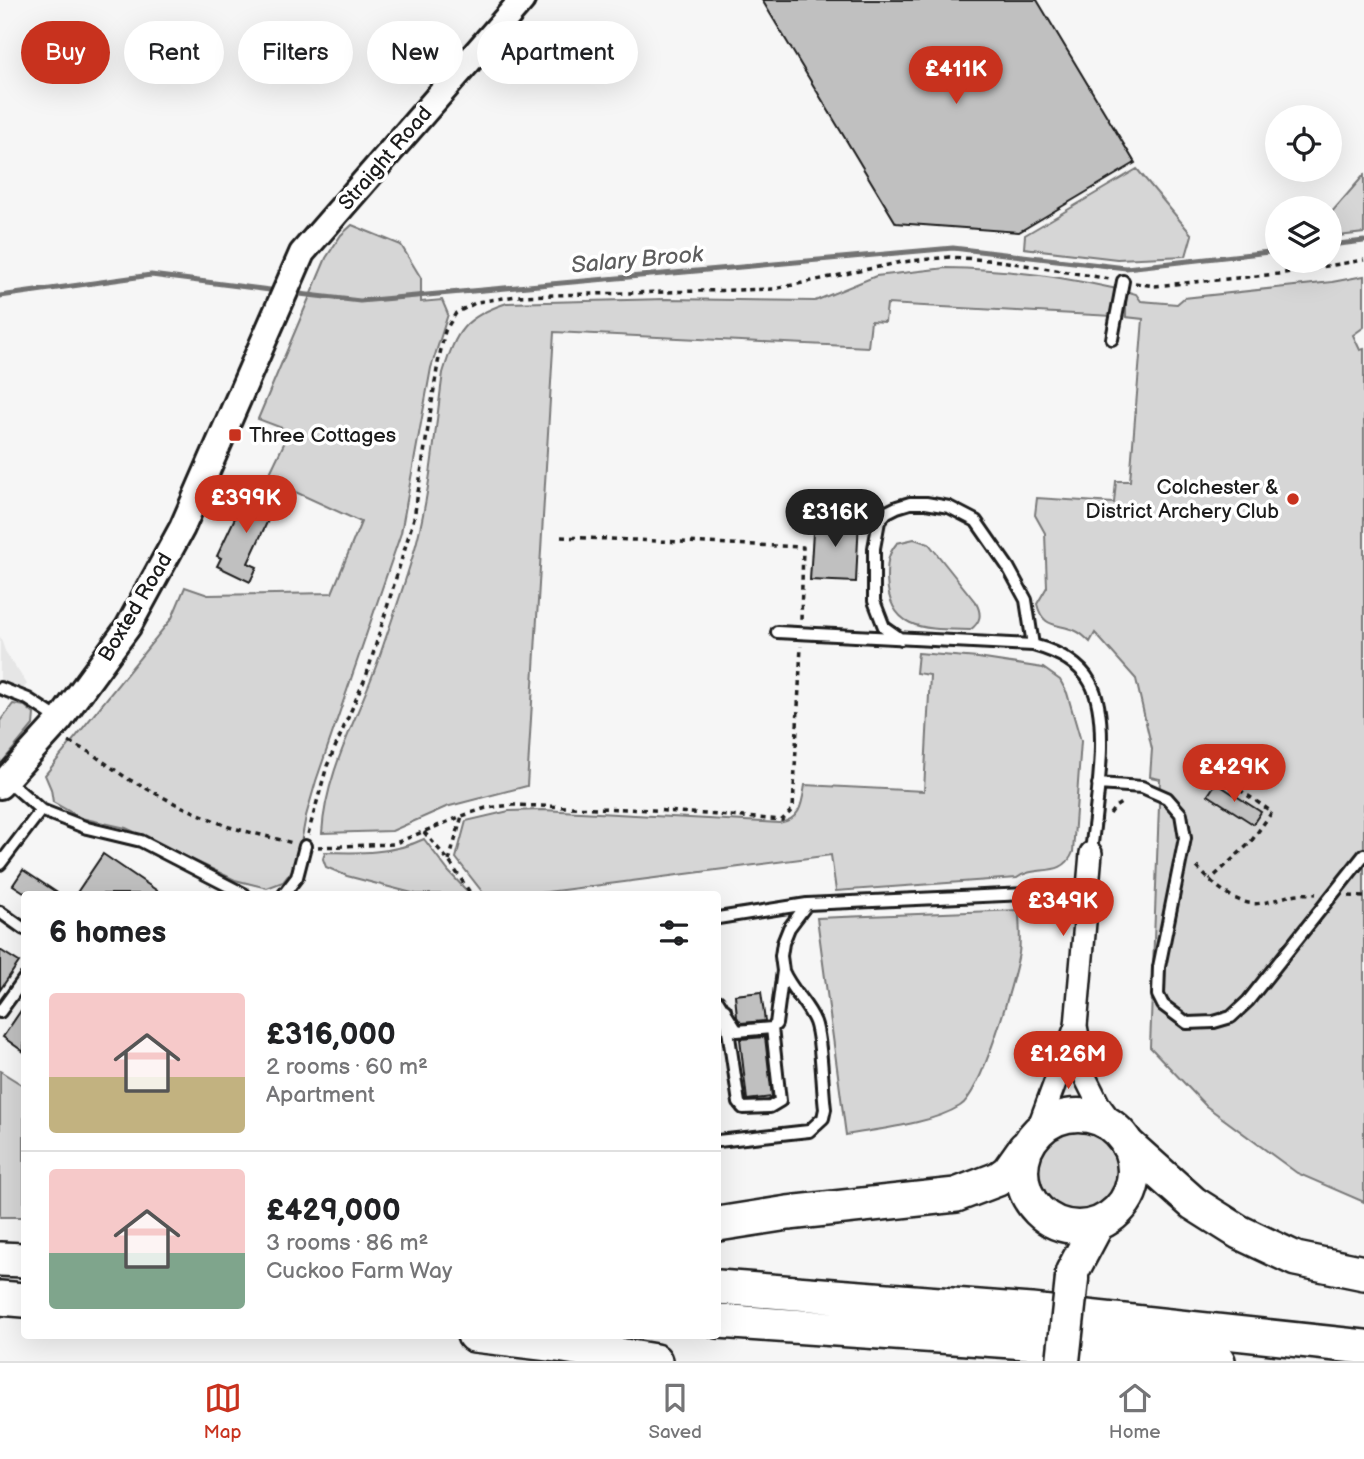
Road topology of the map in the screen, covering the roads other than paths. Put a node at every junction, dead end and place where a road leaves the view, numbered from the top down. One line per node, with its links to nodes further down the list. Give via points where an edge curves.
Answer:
1 (522, 0): 2 (street, Straight Road)
2 (302, 253): 9 (street, Boxted Road, via 182,528 128,627)
3 (1123, 282): 4 (lane)
4 (1112, 339)
5 (777, 632): 6 (lane)
6 (901, 639): 7 (lane); 7 (lane, via 884,627 874,601 874,548 878,521 910,503 949,507 976,521 1026,600)
7 (1033, 645): 11 (lane, via 1070,660 1090,681 1098,699 1101,729)
8 (0, 688): 9 (lane)
9 (60, 720): 10 (street, Boxted Road)
10 (3, 782): 12 (lane)
11 (1098, 783): 14 (lane); 15 (lane, via 1143,787 1167,798 1181,814 1185,838 1159,967 1158,995 1163,1005 1187,1023 1214,1023 1231,1017 1248,1001)
12 (41, 810): 16 (lane); 17 (lane, via 87,828 141,841)
13 (305, 846): 18 (lane, via 297,877)
14 (1091, 853): 19 (street)
15 (1364, 855)
16 (0, 864)
17 (238, 891)
18 (286, 891)
19 (1088, 893): 20 (lane); 28 (street)
20 (807, 904): 22 (lane); 24 (lane, via 783,943)
21 (0, 912): 23 (lane)
22 (721, 918)
23 (21, 927)
24 (783, 971): 29 (lane, via 777,1021); 32 (lane, via 816,1024 825,1109 822,1118 809,1131)
25 (21, 983): 27 (lane)
26 (721, 1005): 29 (lane, via 737,1031); 29 (lane, via 743,1108 769,1107 780,1101)
27 (0, 1012)
28 (1076, 1026): 30 (street, via 1086,1079); 31 (street)
29 (772, 1028)
30 (1123, 1138): 31 (main road, via 1099,1118 1077,1114 1055,1119); 35 (main road, via 1134,1162 1134,1179 1130,1194); 40 (highway, via 1193,1203 1239,1232 1296,1259)
31 (1031, 1140): 33 (main road, via 1021,1166 1025,1191 1039,1213); 34 (highway, via 998,1180 956,1195)
32 (721, 1141)
33 (1053, 1223): 35 (main road, via 1075,1228); 41 (main road)
34 (721, 1224)
35 (1108, 1226): 41 (main road)
36 (21, 1252): 37 (highway)
37 (0, 1253)
38 (0, 1259): 39 (highway)
39 (21, 1260)
40 (1364, 1273)
41 (1072, 1275): 51 (main road, bridge)
42 (721, 1287): 49 (highway, via 1031,1311)
43 (0, 1291): 44 (highway)
44 (21, 1292)
45 (0, 1298): 46 (highway)
46 (21, 1300)
47 (721, 1321): 52 (highway, via 1027,1342)
48 (508, 1339): 50 (highway)
49 (1364, 1347)
50 (655, 1361)
51 (1063, 1361)
52 (1218, 1361)

